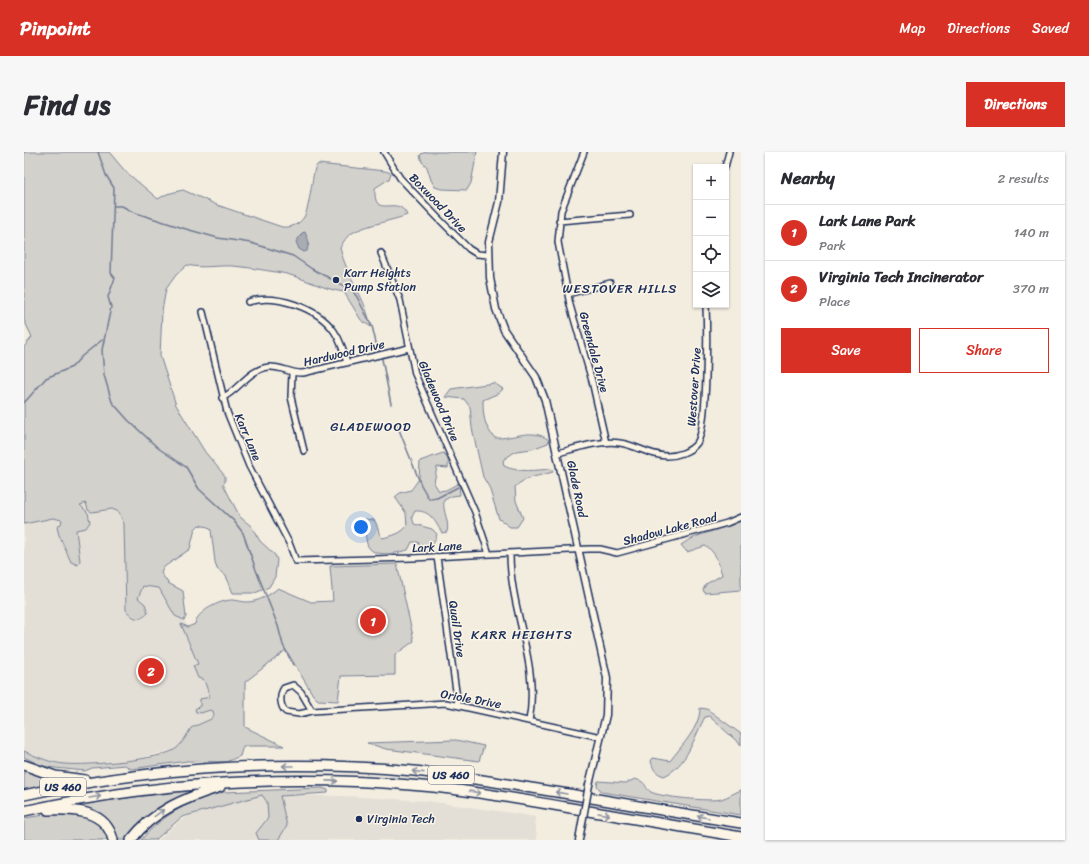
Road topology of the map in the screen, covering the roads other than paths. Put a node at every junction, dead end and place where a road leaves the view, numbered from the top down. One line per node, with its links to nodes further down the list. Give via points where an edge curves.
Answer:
1 (384, 152): 9 (street, Boxwood Drive, via 400,178 438,218 473,252)
2 (504, 152): 9 (street, Glade Road, via 499,202 491,230)
3 (584, 152): 7 (street, Greendale Drive)
4 (729, 152): 5 (street)
5 (726, 164)
6 (630, 215): 7 (street)
7 (559, 221): 11 (street, Greendale Drive, via 559,248)
8 (381, 253): 15 (street, Gladewood Drive, via 400,300)
9 (488, 255): 21 (street, Glade Road, via 499,319 541,386)
10 (610, 284): 11 (street)
11 (568, 294): 19 (street, Greendale Drive)
12 (248, 302): 16 (street, via 266,298 280,300 321,318 338,338)
13 (706, 308): 19 (street, Westover Drive, via 706,377 702,429 697,443 680,454 665,456 624,444)
14 (202, 312): 18 (street, Karr Lane)
15 (409, 348): 16 (street, Hardwood Drive); 24 (street, Gladewood Drive, via 415,374 475,512)
16 (347, 363): 17 (street, Hardwood Drive)
17 (292, 373): 18 (street, Hardwood Drive, via 277,368 263,368); 20 (street, via 291,397)
18 (222, 398): 27 (street, Karr Lane, via 249,466)
19 (606, 443): 21 (street, Westover Drive)
20 (304, 451)
21 (558, 453): 23 (street, Glade Road)
22 (741, 517): 23 (street, Shadow Lake Road, via 622,552)
23 (579, 550): 25 (street, Lark Lane); 31 (street, Glade Road, via 607,678 608,705)
24 (489, 554): 25 (street, Lark Lane); 26 (street, Lark Lane)
25 (510, 554): 30 (street, via 513,594 532,680)
26 (437, 557): 27 (street, Lark Lane); 28 (street, Quail Drive)
27 (296, 561)
28 (458, 705): 29 (street, Oriole Drive, via 425,703 392,708); 30 (street, Oriole Drive)
29 (312, 712): 29 (street, Oriole Drive, via 299,688 293,685 284,688 282,705 286,712)
30 (529, 721): 31 (street, Oriole Drive)
31 (601, 737): 41 (street, Glade Road, bridge)
32 (24, 765): 33 (highway, via 67,779)
33 (103, 780): 35 (highway, US 460); 37 (highway, US 460, one-way to 33, via 498,782 391,769 238,767)
34 (238, 782): 36 (highway, US 460, one-way to 34, via 140,790); 38 (highway, US 460, one-way to 38, via 334,780 444,788); 40 (highway, one-way to 34, via 166,808 193,795)
35 (24, 795)
36 (26, 810): 39 (highway, via 60,809 87,813 103,821)
37 (741, 823)
38 (741, 837)
39 (112, 840)
40 (131, 840)
41 (579, 840)

